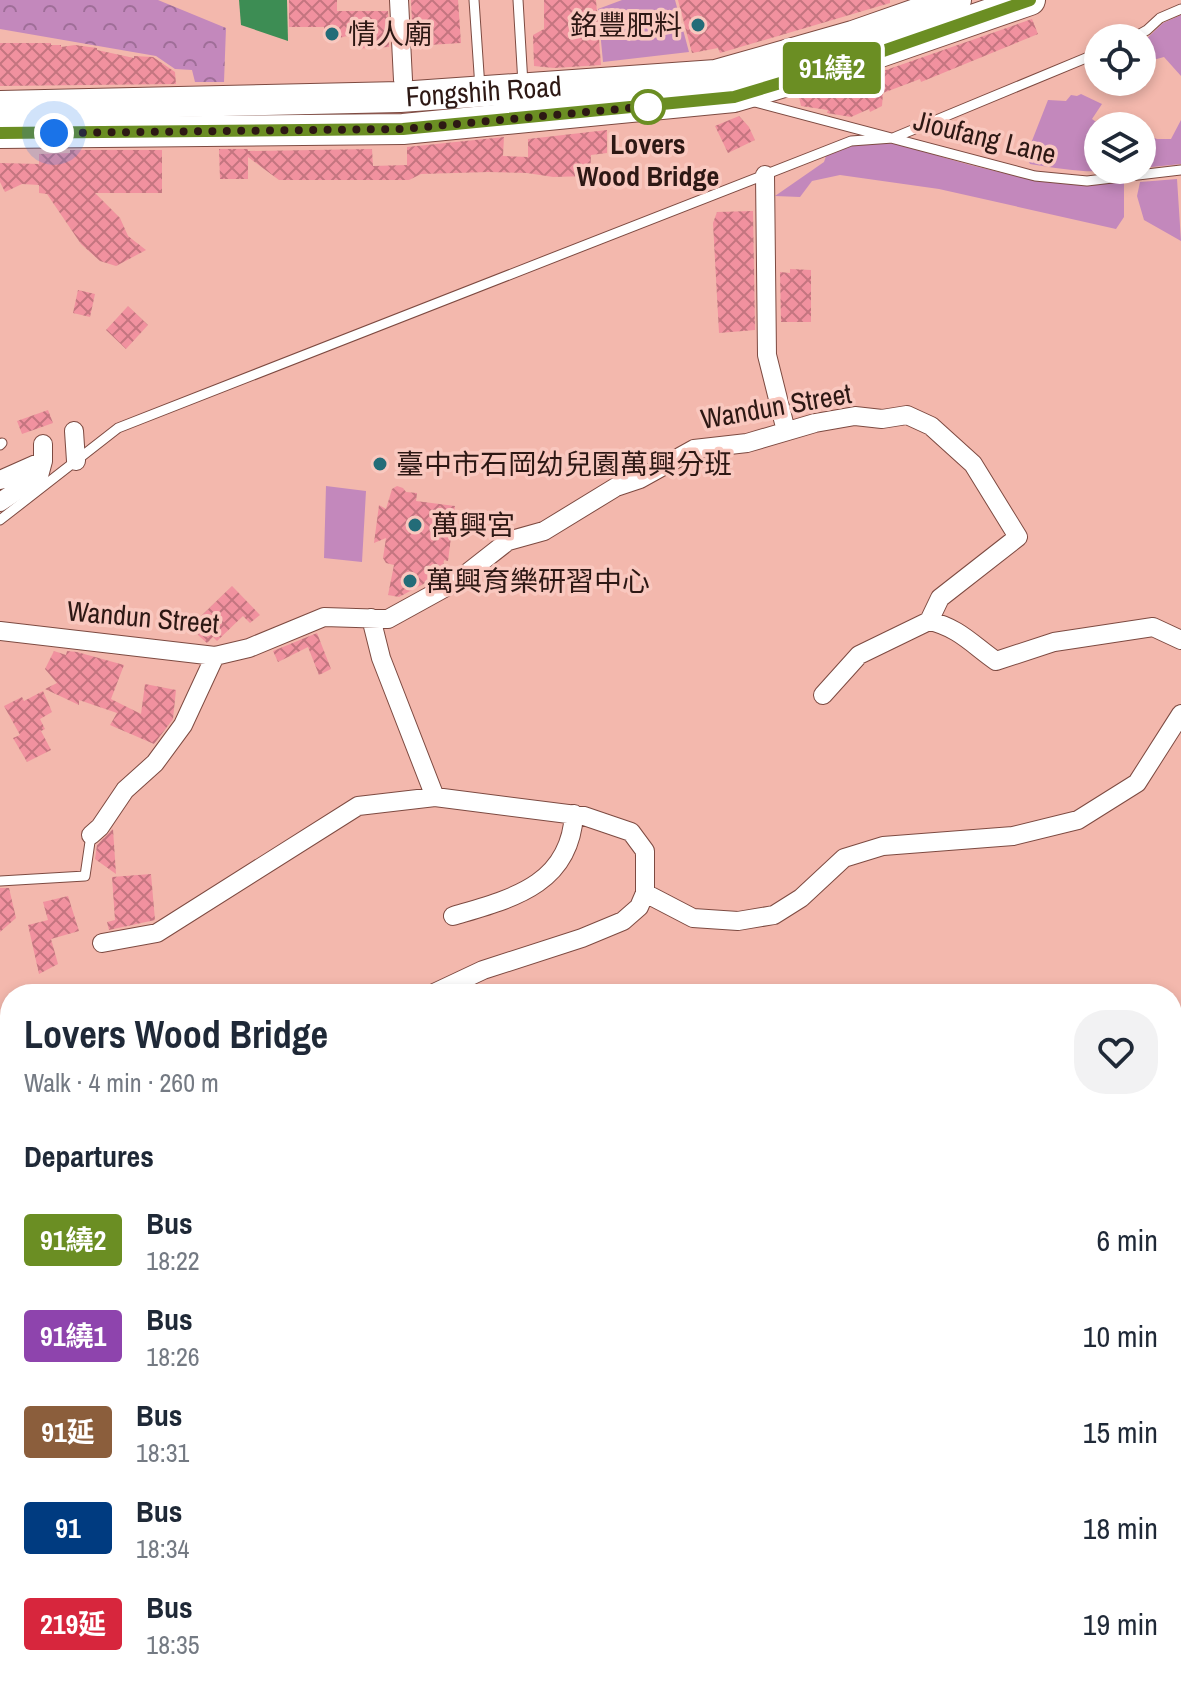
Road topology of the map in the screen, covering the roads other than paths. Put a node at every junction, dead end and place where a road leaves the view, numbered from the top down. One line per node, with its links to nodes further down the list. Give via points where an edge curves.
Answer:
1 (399, 0): 9 (street)
2 (474, 0): 13 (lane)
3 (518, 0): 11 (lane)
4 (956, 0): 11 (main road, Fongshih Road, via 716,75)
5 (1030, 0): 10 (main road, Fongshih Road)
6 (1181, 9): 7 (lane)
7 (1154, 24)
8 (1084, 59): 15 (lane)
9 (403, 80)
10 (734, 97): 11 (main road, Fongshih Road); 15 (lane, Jioufang Lane)
11 (524, 104): 13 (main road, Fongshih Road)
12 (0, 106): 13 (main road, Fongshih Road)
13 (482, 109): 14 (main road, Fongshih Road, via 398,129)
14 (0, 133)
15 (893, 138): 16 (lane, Jioufang Lane, via 1035,176 1087,181); 17 (lane, via 851,141)
16 (1181, 170)
17 (765, 175): 19 (street, via 767,355); 20 (lane, via 118,428)
18 (74, 431): 20 (street)
19 (786, 431): 24 (street, Wandun Street, via 747,443 694,449 616,487 544,531 508,541 457,581 388,619); 25 (street, Wandun Street, via 855,416 907,415 931,426 973,464 1018,537 940,598)
20 (76, 461): 23 (lane)
21 (0, 480): 22 (street, via 43,452 39,476)
22 (0, 502)
23 (0, 520)
24 (371, 618): 28 (street, Wandun Street, via 324,617); 31 (street, via 381,658)
25 (929, 621): 27 (street, via 965,635 996,661 1054,642 1153,627); 29 (street, via 859,655)
26 (0, 631): 28 (street, Wandun Street)
27 (1181, 640)
28 (215, 656): 33 (street, via 183,725)
29 (823, 695)
30 (1181, 714): 35 (street, via 1137,783 1078,820 1013,836 883,846 844,858 774,915 738,921 693,918)
31 (435, 797): 32 (street); 37 (street, via 358,806 157,933)
32 (574, 814): 35 (street, via 631,832 645,851); 36 (street, via 573,832 547,875 528,891)
33 (91, 835): 34 (lane, via 85,876)
34 (0, 881)
35 (645, 893): 38 (street, via 623,921)
36 (453, 916)
37 (102, 943)
38 (453, 984)

